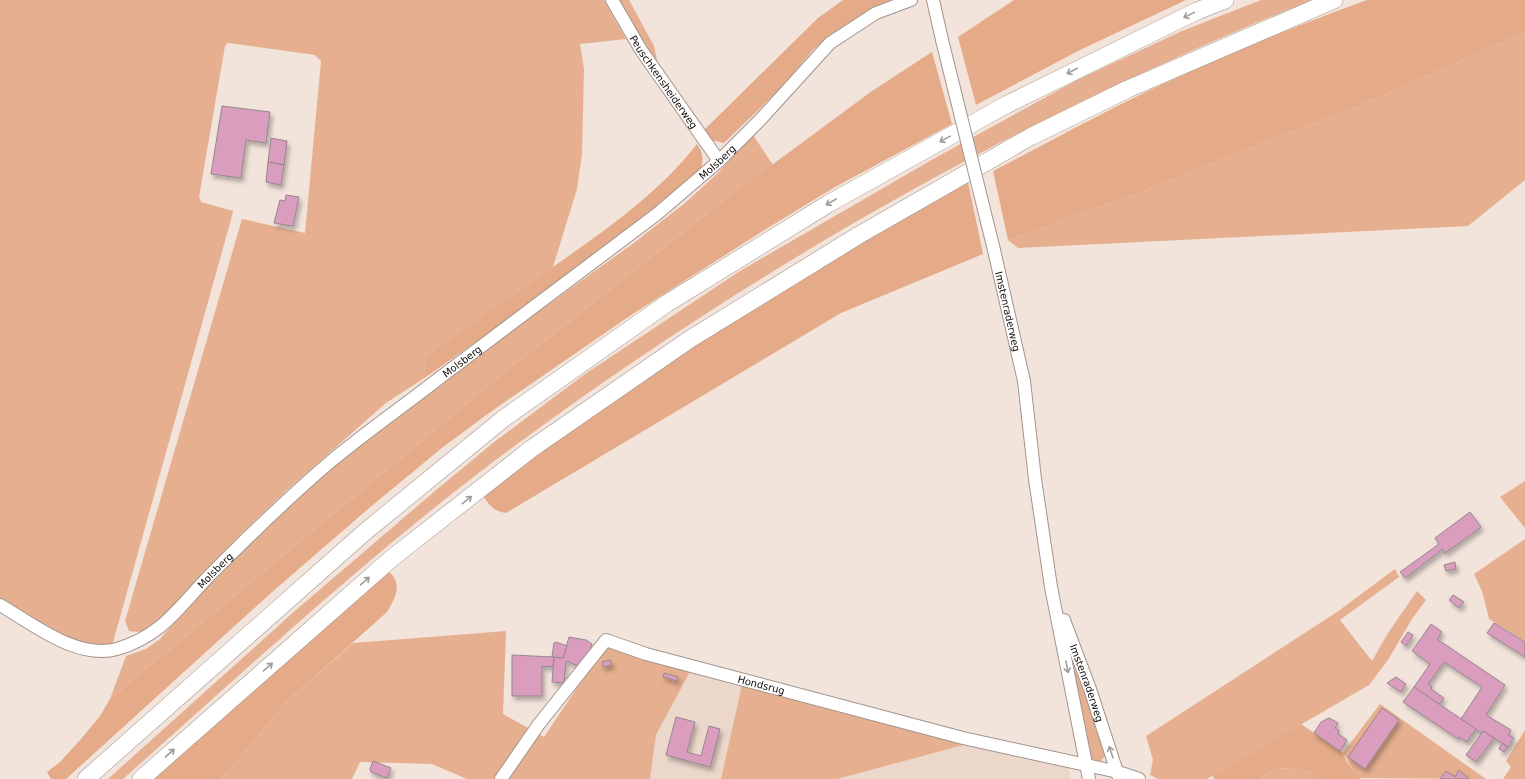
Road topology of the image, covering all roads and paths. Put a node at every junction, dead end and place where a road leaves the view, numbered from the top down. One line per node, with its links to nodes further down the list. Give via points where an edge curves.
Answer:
1 (612, 0): 6 (street, Peuschkensheiderweg, via 641,50)
2 (911, 0): 6 (street, Molsberg, via 876,13 830,43)
3 (933, 0): 7 (street, Imstenraderweg, bridge, via 1024,380)
4 (1225, 0): 11 (highway, one-way to 11, via 1004,106 828,204 666,304 491,428 366,531)
5 (1334, 0): 12 (highway, one-way to 5, via 392,558 531,449 690,339 859,235 1030,137 1128,89)
6 (719, 161): 8 (street, Molsberg, via 658,214 331,461 260,526 162,626 148,637 115,650 87,651 65,642)
7 (1051, 587): 9 (street, Imstenraderweg, one-way to 9); 10 (street, Imstenraderweg, one-way to 7)
8 (0, 605)
9 (1087, 766): 10 (street); 13 (street, Hondsrug, via 963,738 646,654 606,640 539,724); 14 (street, Imstenraderweg)
10 (1119, 775): 15 (street)
11 (86, 779)
12 (141, 779)
13 (501, 779)
14 (1089, 779)
15 (1139, 779)

